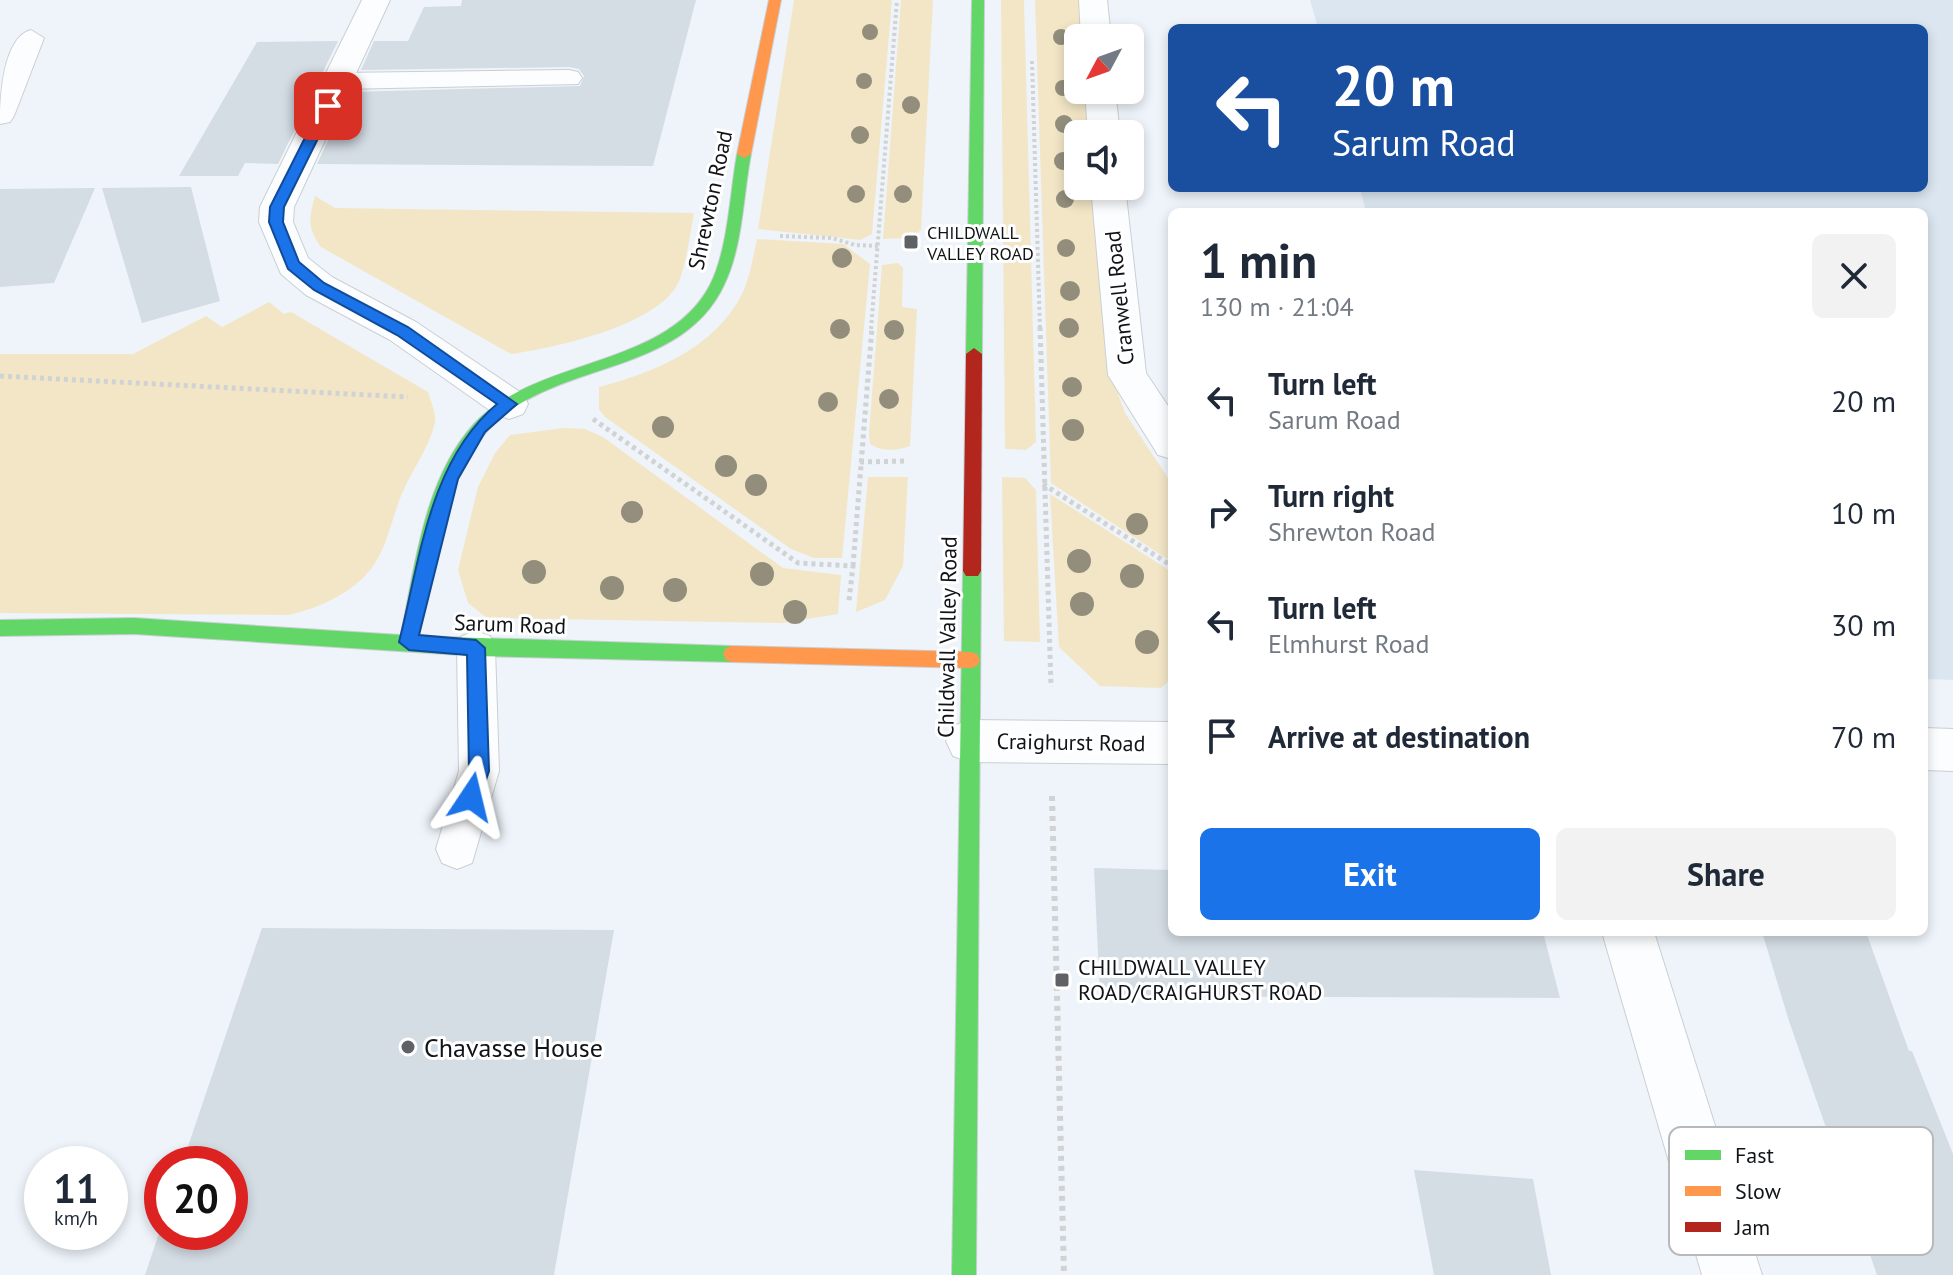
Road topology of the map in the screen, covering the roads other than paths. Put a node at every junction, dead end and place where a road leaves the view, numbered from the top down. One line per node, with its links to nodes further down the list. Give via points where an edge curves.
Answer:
1 (376, 0): 8 (street)
2 (775, 0): 11 (street, Shrewton Road, via 718,284 700,312 662,340 623,358)
3 (978, 0): 16 (street, Childwall Valley Road)
4 (1093, 0): 5 (street)
5 (1095, 24)
6 (31, 38): 9 (lane)
7 (569, 78): 8 (lane)
8 (340, 81): 11 (street, via 277,207 276,222 293,265 319,286 403,331)
9 (0, 116)
10 (1109, 200): 12 (street, Cranwell Road, via 1127,375)
11 (498, 398): 14 (street, Shrewton Road, via 450,478)
12 (1168, 438)
13 (0, 628): 14 (street, Sarum Road, via 134,626)
14 (409, 642): 15 (street, Sarum Road)
15 (476, 648): 16 (street, Sarum Road); 21 (lane, via 479,771)
16 (971, 660): 17 (street, Childwall Valley Road)
17 (969, 741): 18 (street, Craighurst Road); 25 (street, Childwall Valley Road)
18 (1168, 743)
19 (1928, 749): 20 (street)
20 (1953, 750)
21 (457, 849)
22 (1629, 936): 23 (street)
23 (1687, 1127)
24 (1726, 1255): 26 (street)
25 (964, 1275)
26 (1732, 1275)

